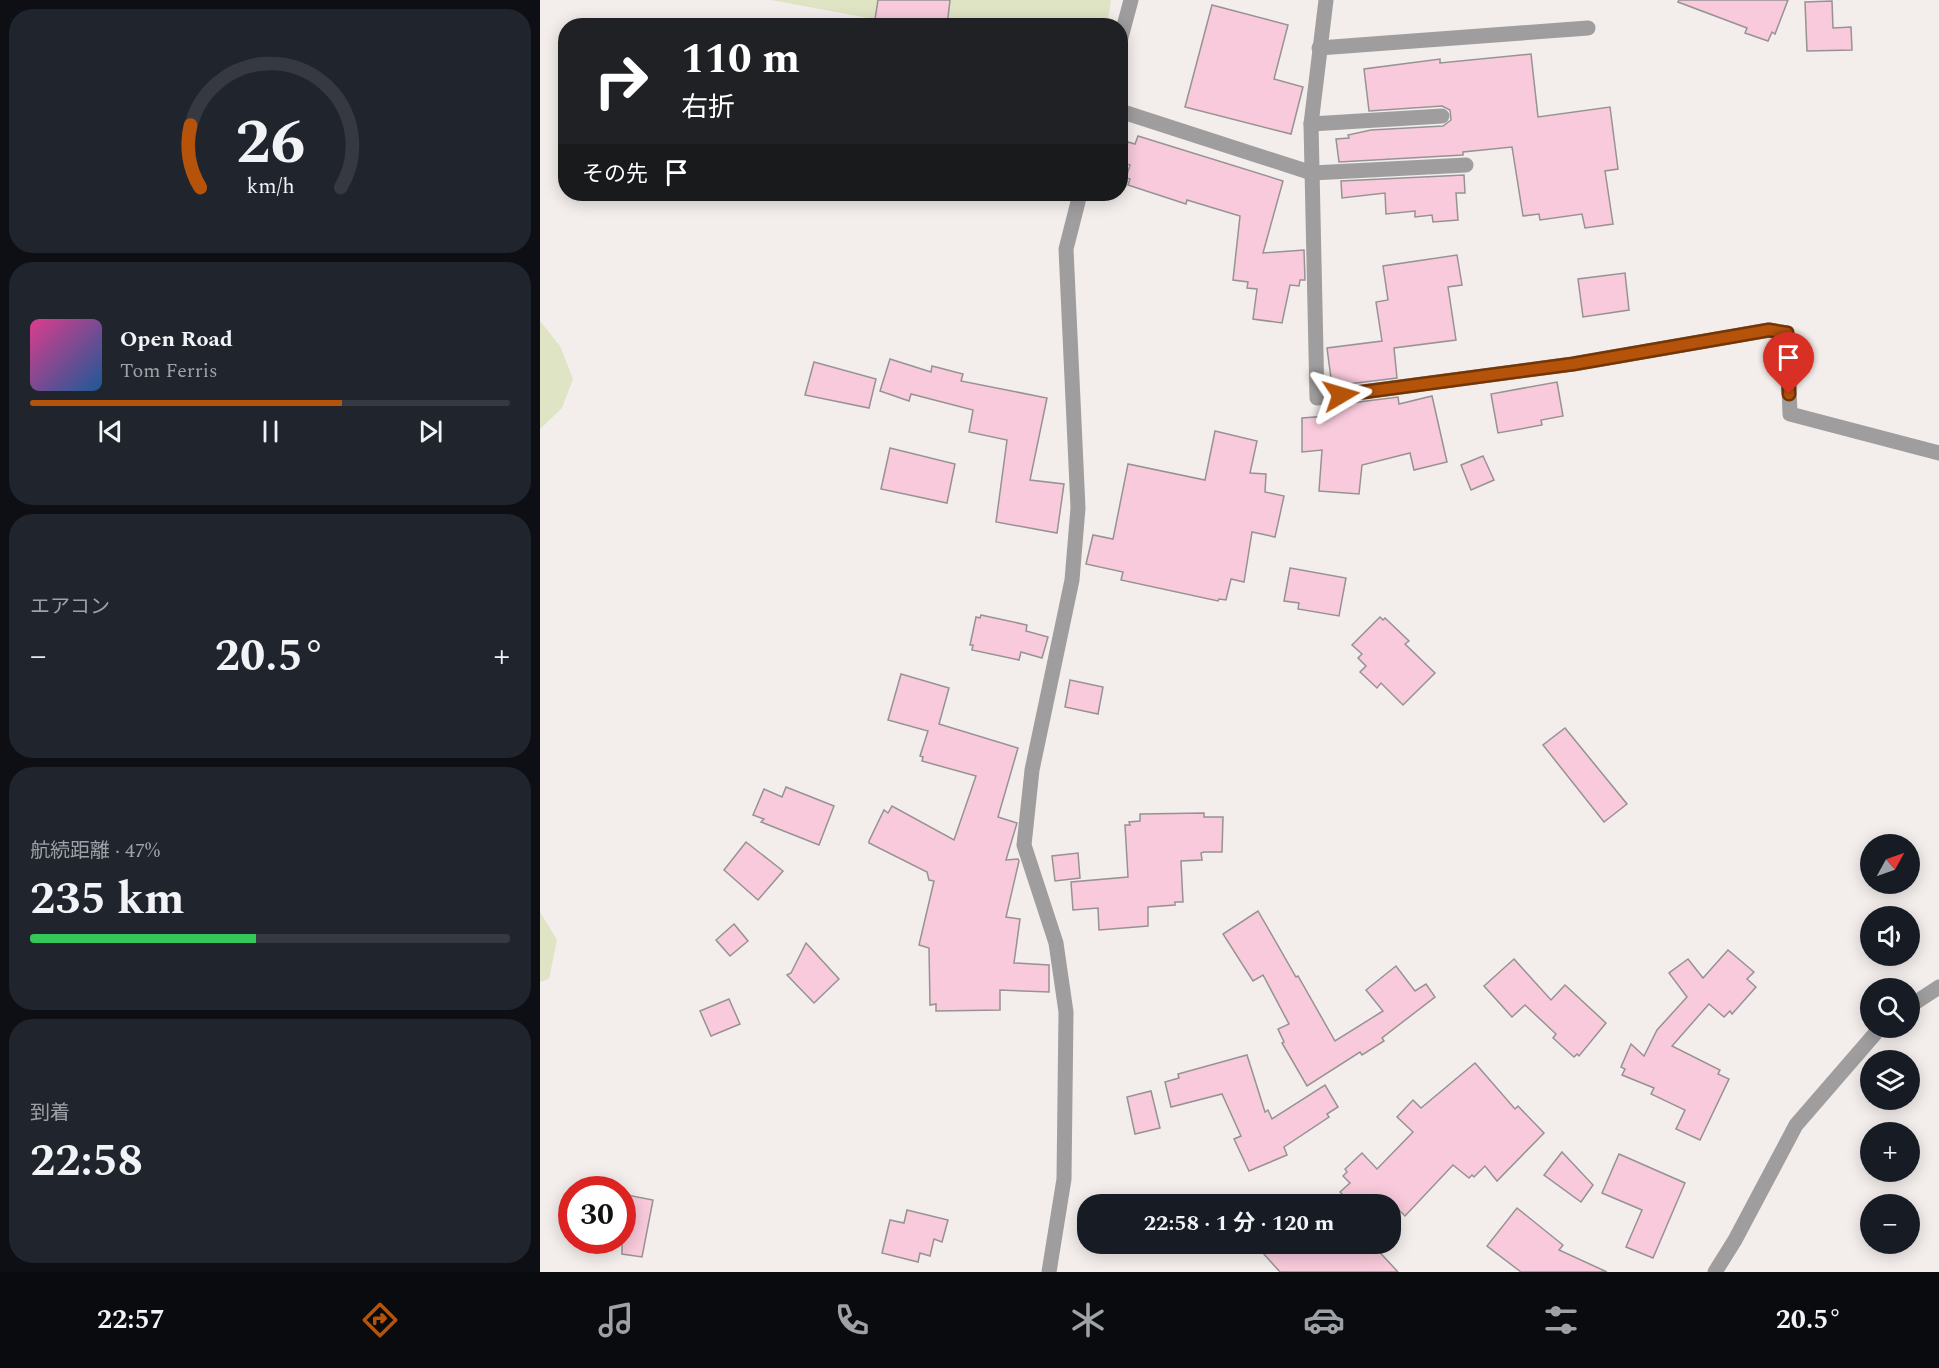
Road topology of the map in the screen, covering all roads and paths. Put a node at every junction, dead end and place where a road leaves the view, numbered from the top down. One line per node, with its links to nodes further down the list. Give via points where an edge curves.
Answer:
1 (1131, 0): 3 (street)
2 (1326, 0): 5 (street)
3 (1126, 18)
4 (1588, 28): 5 (street)
5 (1319, 48): 8 (street)
6 (1128, 114): 10 (street)
7 (1442, 116): 8 (street)
8 (1311, 124): 10 (street)
9 (1466, 165): 10 (street)
10 (1312, 172): 12 (street, via 1317,398 1573,364 1769,330 1787,333 1790,414)
11 (1078, 201): 16 (street, via 1066,249 1078,508 1072,580 1032,770 1024,845 1056,944 1066,1012 1064,1179)
12 (1939, 453)
13 (1939, 987): 14 (street)
14 (1920, 999)
15 (1871, 1038): 17 (street, via 1796,1125)
16 (1049, 1272)
17 (1715, 1272)

